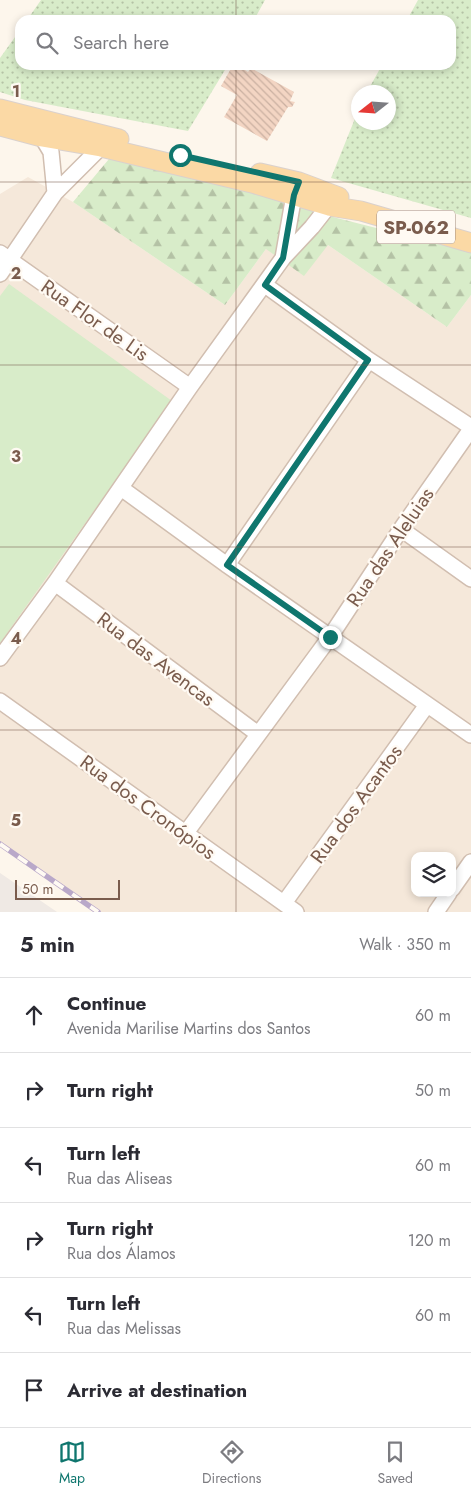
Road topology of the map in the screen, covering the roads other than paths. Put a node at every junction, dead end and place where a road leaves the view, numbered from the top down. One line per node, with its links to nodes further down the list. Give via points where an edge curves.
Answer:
1 (0, 109): 5 (main road, SP-062)
2 (0, 126): 3 (main road, SP-062)
3 (42, 137): 4 (main road, SP-062); 6 (street, via 51,152)
4 (101, 147): 5 (main road, SP-062, via 252,183); 6 (street)
5 (297, 189): 7 (main road, SP-062); 10 (street)
6 (55, 193): 9 (street)
7 (333, 201): 8 (main road, SP-062); 10 (street)
8 (471, 243)
9 (5, 257): 11 (street); 14 (street, Rua Flor de Lis)
10 (283, 258): 12 (street)
11 (0, 274)
12 (265, 285): 13 (street); 14 (street)
13 (368, 360): 15 (street); 18 (street)
14 (190, 387): 16 (street)
15 (471, 428): 17 (street, Rua das Aleluias)
16 (121, 488): 18 (street); 20 (street)
17 (401, 529): 19 (street); 21 (street, Rua das Aleluias)
18 (227, 565): 21 (street)
19 (471, 579)
20 (55, 583): 22 (street); 25 (street, Rua das Avencas)
21 (330, 637): 24 (street); 25 (street, Rua das Aleluias)
22 (0, 658)
23 (0, 701): 27 (street, Rua dos Cronópios)
24 (427, 705): 26 (street); 31 (street, Rua dos Acantos)
25 (258, 734): 27 (street, Rua das Aleluias)
26 (471, 735)
27 (185, 834): 31 (street, Rua dos Cronópios)
28 (471, 862): 29 (street)
29 (456, 883)
30 (446, 897): 32 (street)
31 (290, 908)
32 (436, 912)

